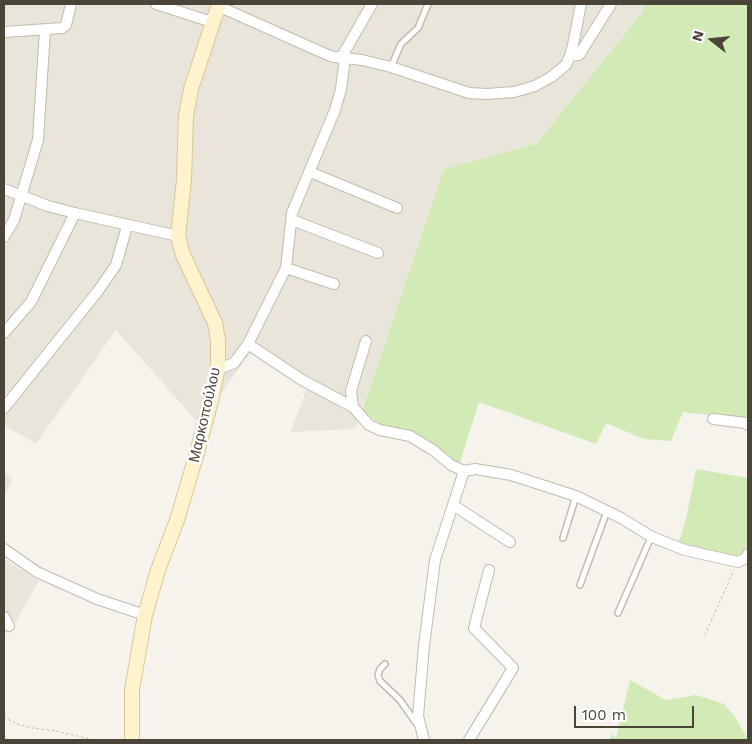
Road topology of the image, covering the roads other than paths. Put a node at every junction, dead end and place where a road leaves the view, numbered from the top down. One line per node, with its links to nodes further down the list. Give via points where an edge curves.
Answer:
1 (72, 4): 9 (street, via 66,25)
2 (156, 4): 8 (street)
3 (372, 4): 12 (street)
4 (428, 4): 13 (lane, via 418,28 401,44)
5 (581, 4): 11 (street)
6 (611, 4): 11 (street, via 579,55)
7 (218, 5): 8 (street, Μαρκοπούλου); 12 (street, via 330,56)
8 (212, 22): 21 (street, Μαρκοπούλου, via 186,116)
9 (45, 30): 10 (street); 16 (street, via 38,140)
10 (4, 32)
11 (570, 56): 13 (street, via 566,65 552,78 535,86 487,94 469,93)
12 (343, 58): 13 (street); 14 (street, via 341,89 335,110)
13 (391, 67)
14 (310, 172): 17 (street); 19 (street)
15 (4, 189): 16 (street)
16 (22, 196): 18 (street); 22 (street)
17 (397, 208)
18 (75, 213): 20 (street); 26 (street, via 31,302)
19 (292, 220): 23 (street); 24 (street)
20 (127, 226): 21 (street); 31 (street, via 116,265)
21 (178, 236): 29 (street, Μαρκοπούλου, via 183,255 215,323)
22 (4, 237)
23 (378, 253)
24 (286, 268): 25 (street); 28 (street)
25 (334, 284)
26 (4, 333)
27 (366, 341): 30 (street, via 351,391)
28 (248, 344): 29 (street, via 234,362); 30 (street, via 302,380)
29 (218, 367): 46 (street, Μαρκοπούλου, via 197,453)
30 (353, 407): 34 (street, via 369,425 410,436)
31 (4, 408)
32 (713, 419): 33 (street)
33 (748, 425)
34 (464, 471): 35 (street, via 511,475); 36 (street)
35 (576, 496): 37 (street); 39 (lane)
36 (453, 505): 40 (street); 48 (street, via 435,560 418,716)
37 (607, 511): 38 (street); 44 (lane)
38 (652, 537): 42 (street, via 685,550 738,562); 45 (lane)
39 (563, 538)
40 (510, 542)
41 (4, 549): 46 (street, via 37,572 98,599)
42 (748, 554)
43 (489, 570): 50 (street, via 474,628 513,668)
44 (580, 585)
45 (618, 613)
46 (145, 615): 49 (street, Μαρκοπούλου, via 132,690)
47 (385, 664): 48 (lane, via 378,675 380,681 400,700)
48 (423, 736)
49 (132, 740)
50 (469, 740)

